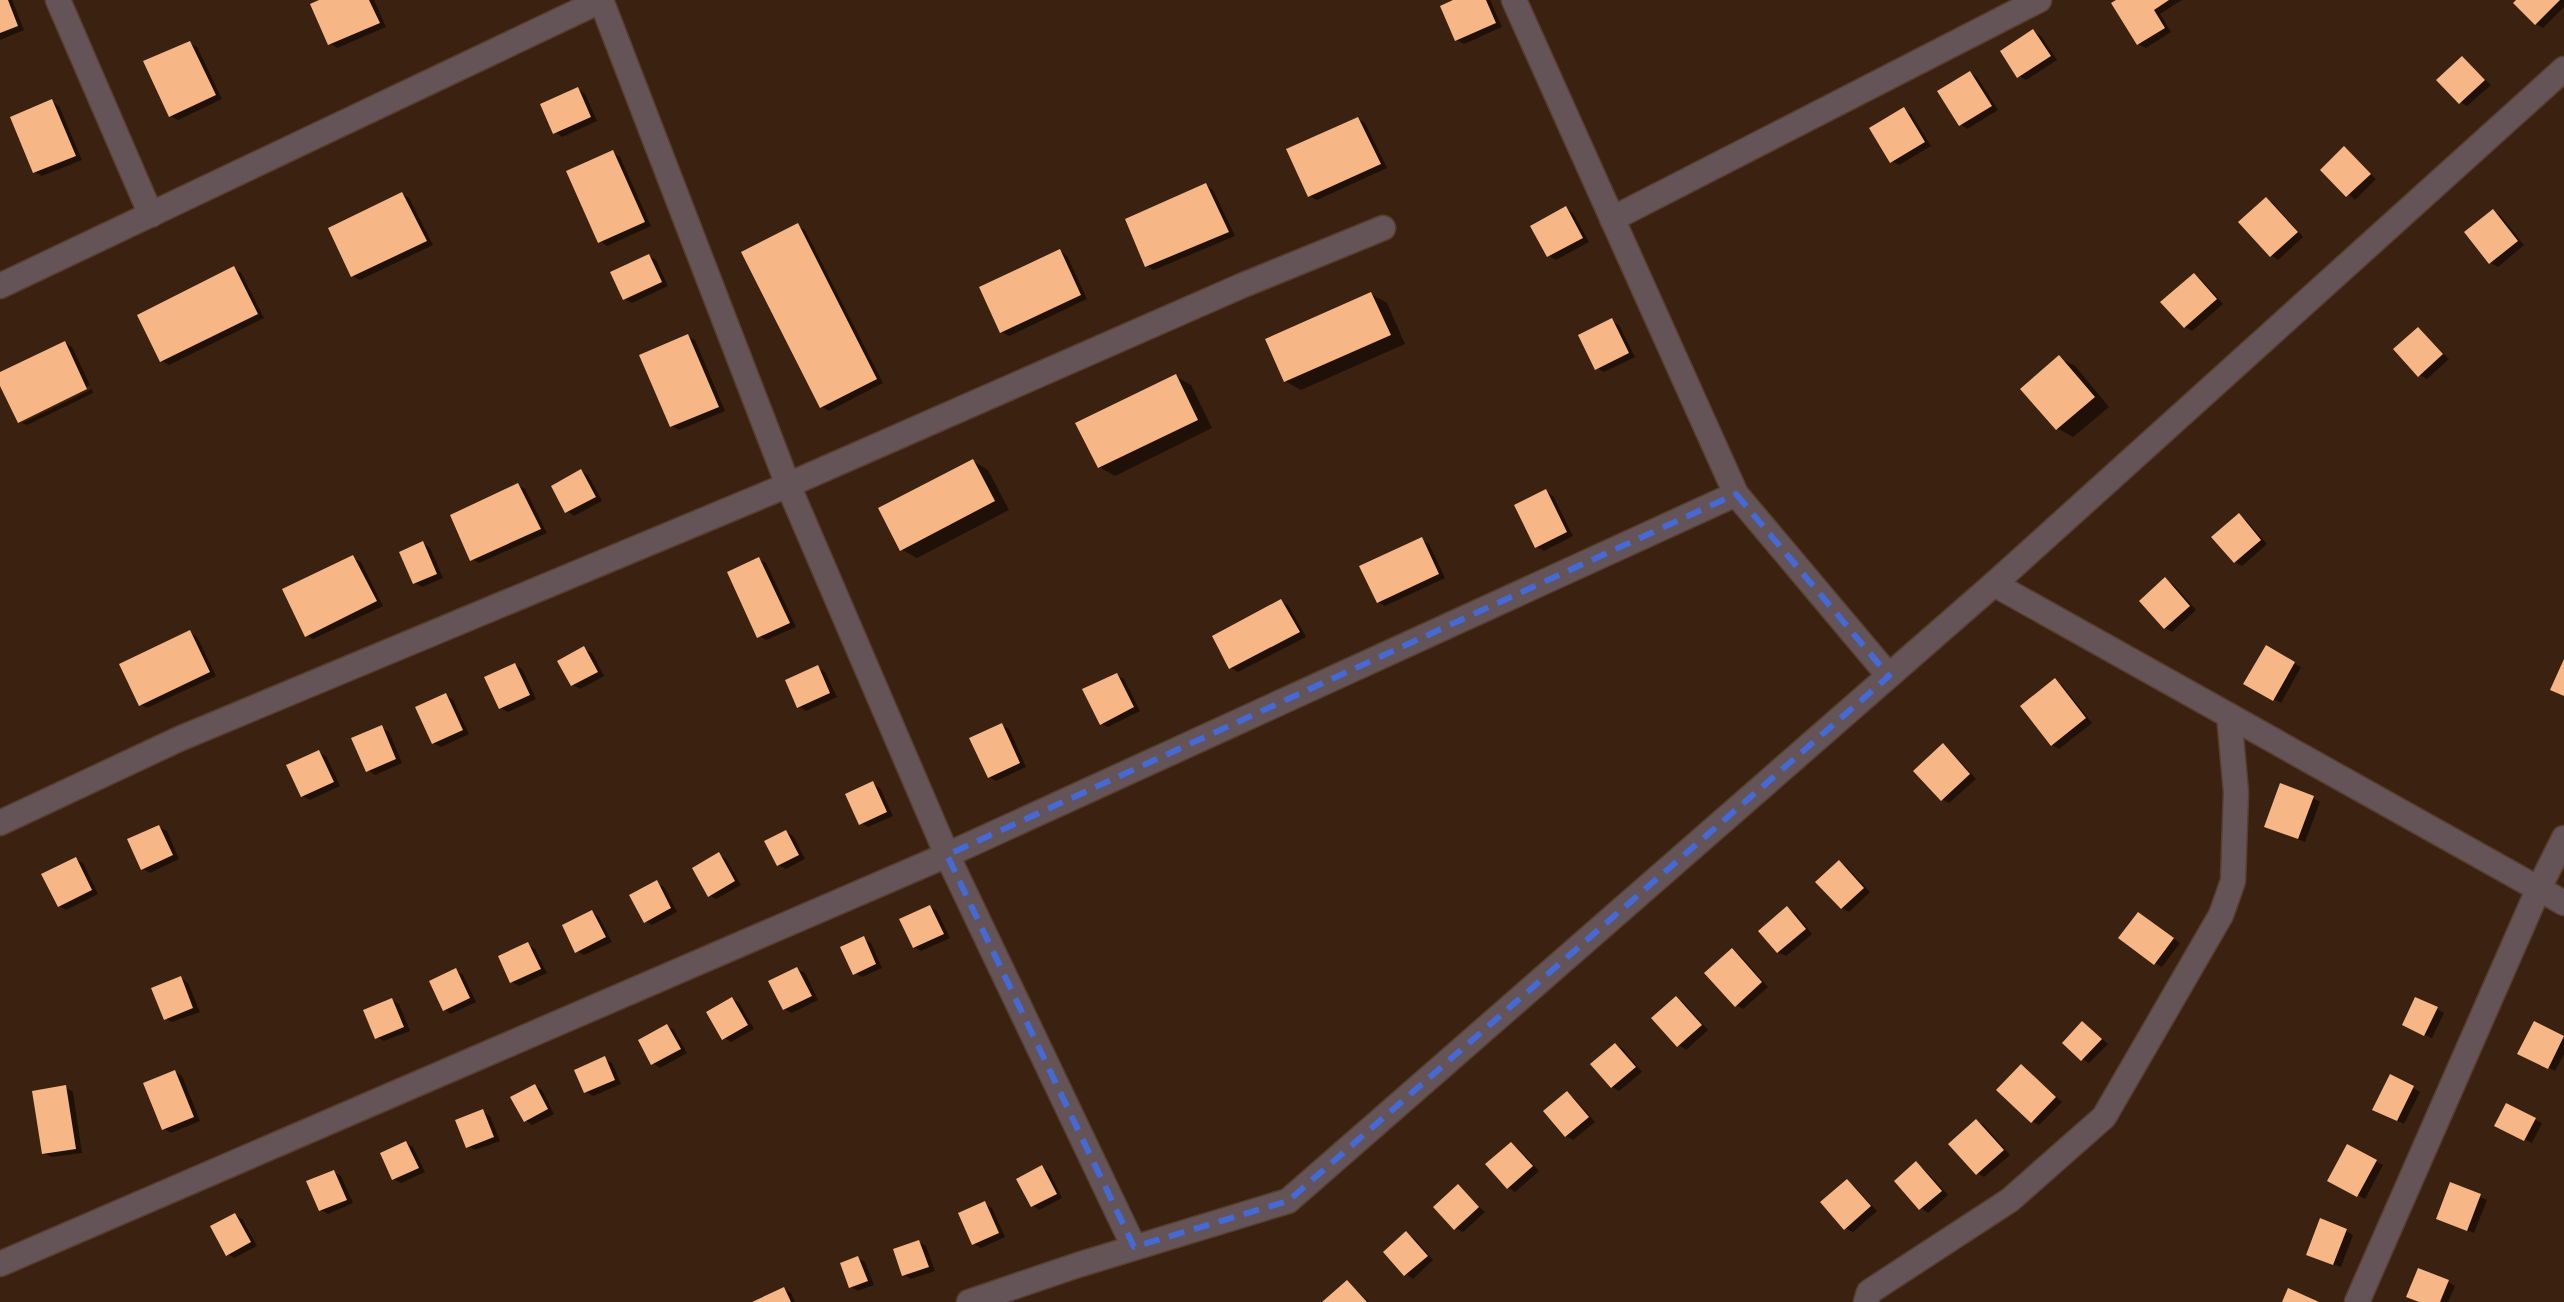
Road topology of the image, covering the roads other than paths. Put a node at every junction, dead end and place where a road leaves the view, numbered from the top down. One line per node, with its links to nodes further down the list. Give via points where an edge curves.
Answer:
1 (58, 0): 6 (street)
2 (601, 0): 6 (street); 10 (street)
3 (1514, 0): 7 (street)
4 (2039, 0): 7 (street)
5 (2564, 69): 12 (street)
6 (151, 215): 9 (street)
7 (1612, 219): 11 (street)
8 (1383, 228): 10 (street)
9 (0, 286)
10 (788, 485): 15 (street, via 179,739); 17 (street)
11 (1736, 494): 13 (street); 17 (street)
12 (1994, 584): 13 (street); 14 (street)
13 (1889, 676): 20 (street, via 1288,1201)
14 (2229, 715): 18 (street); 23 (street, via 2236,792 2233,881 2214,928 2104,1117 2010,1200 1869,1292)
15 (0, 823)
16 (2564, 838): 18 (street)
17 (947, 855): 20 (street); 21 (street)
18 (2538, 890): 19 (street); 24 (street)
19 (2564, 903)
20 (1134, 1247): 22 (street)
21 (0, 1264)
22 (969, 1302)
23 (1866, 1302)
24 (2357, 1302)

